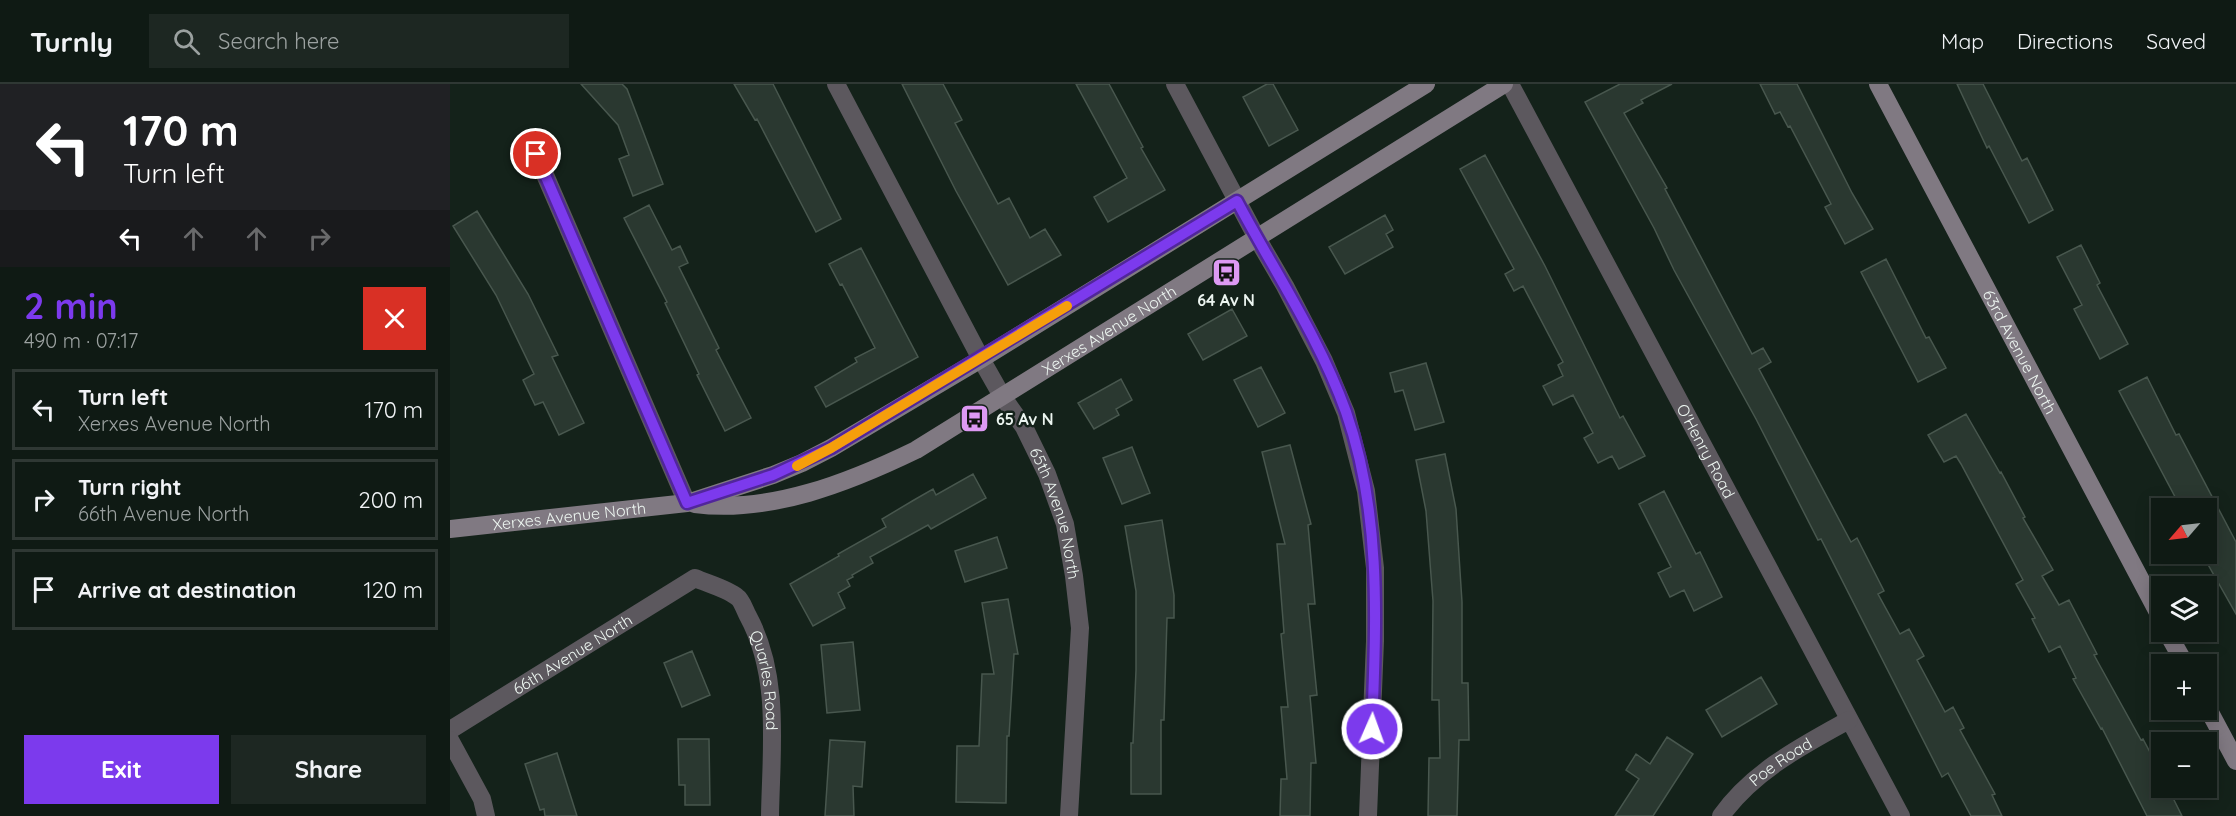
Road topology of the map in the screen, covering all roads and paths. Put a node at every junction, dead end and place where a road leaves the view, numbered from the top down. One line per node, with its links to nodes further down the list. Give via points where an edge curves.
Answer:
1 (836, 84): 10 (street, 65th Avenue North)
2 (1175, 84): 8 (street)
3 (1426, 84): 8 (street, Xerxes Avenue North)
4 (1504, 84): 9 (street, Xerxes Avenue North)
5 (1510, 84): 16 (street, O'Henry Road)
6 (1878, 84): 15 (street, 63rd Avenue North)
7 (536, 154): 12 (street)
8 (1237, 201): 9 (street); 10 (street, Xerxes Avenue North)
9 (1257, 238): 11 (street, Xerxes Avenue North); 24 (street, via 1324,361 1346,413 1366,491 1375,568)
10 (981, 359): 11 (street, 65th Avenue North); 12 (street, Xerxes Avenue North, via 802,463)
11 (1002, 396): 12 (street, Xerxes Avenue North, via 916,450 829,486 746,505 716,507); 23 (street, 65th Avenue North, via 1024,427 1047,474 1065,524 1074,576 1080,628)
12 (687, 503): 13 (street, Xerxes Avenue North)
13 (450, 529)
14 (695, 578): 18 (street, 66th Avenue North); 22 (street, Quarles Road, via 738,597 765,659 772,716)
15 (2151, 599)
16 (1849, 720): 25 (street, Poe Road, via 1762,772); 26 (street, O'Henry Road)
17 (2214, 720): 20 (street)
18 (450, 730)
19 (450, 740): 21 (street, via 482,799)
20 (2236, 761)
21 (486, 816)
22 (770, 816)
23 (1069, 816)
24 (1368, 816)
25 (1721, 816)
26 (1901, 816)

